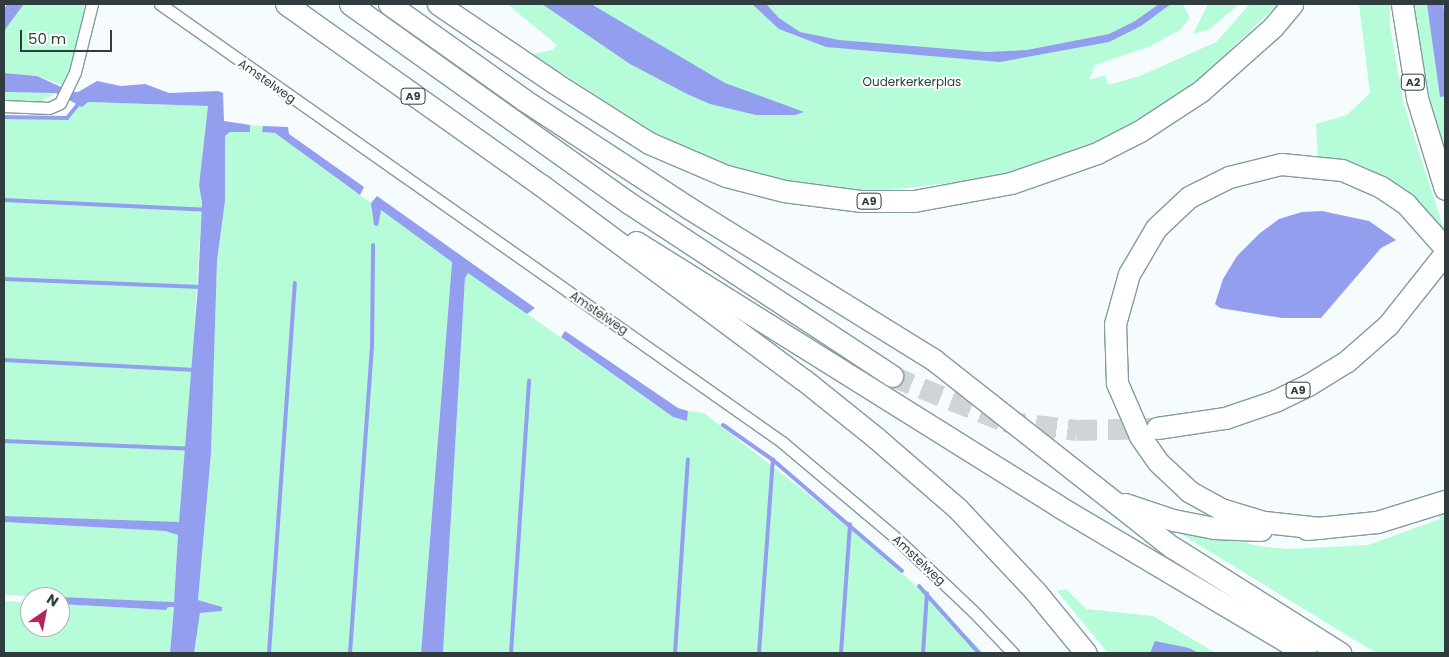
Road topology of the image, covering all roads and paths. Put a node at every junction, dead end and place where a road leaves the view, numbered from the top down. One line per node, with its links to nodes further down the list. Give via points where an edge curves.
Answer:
1 (92, 4): 9 (street, via 75,72 60,103 49,108)
2 (160, 4): 19 (street, Amstelweg, via 782,442 897,539)
3 (286, 4): 10 (highway, A9)
4 (350, 4): 14 (highway, via 629,203)
5 (389, 4): 16 (highway, via 524,100 688,208 934,360)
6 (438, 4): 7 (highway, A9, via 649,143 750,183 784,191 870,201 914,200 1011,183 1097,152 1140,131 1201,91 1273,27)
7 (1292, 4)
8 (1402, 4): 11 (highway, A2, via 1415,89)
9 (4, 106)
10 (541, 185): 20 (highway, A9, via 804,380 924,477 1004,556); 21 (highway, A9, via 719,292 1066,511)
11 (1445, 189)
12 (1445, 248): 18 (highway, via 1406,204 1381,188 1342,170 1281,164 1229,177 1189,197 1156,228 1129,274 1114,324 1117,383 1140,436 1158,462 1189,491 1221,509 1264,522)
13 (1445, 253): 15 (highway, A9, via 1388,325 1347,361 1308,385 1276,402 1225,418)
14 (892, 376)
15 (1157, 428)
16 (1109, 498): 18 (highway, via 1174,520 1214,528); 22 (highway, via 1172,547)
17 (1440, 503): 18 (highway, via 1377,522)
18 (1320, 528)
19 (1013, 653)
20 (1086, 653)
21 (1306, 653)
22 (1340, 653)

